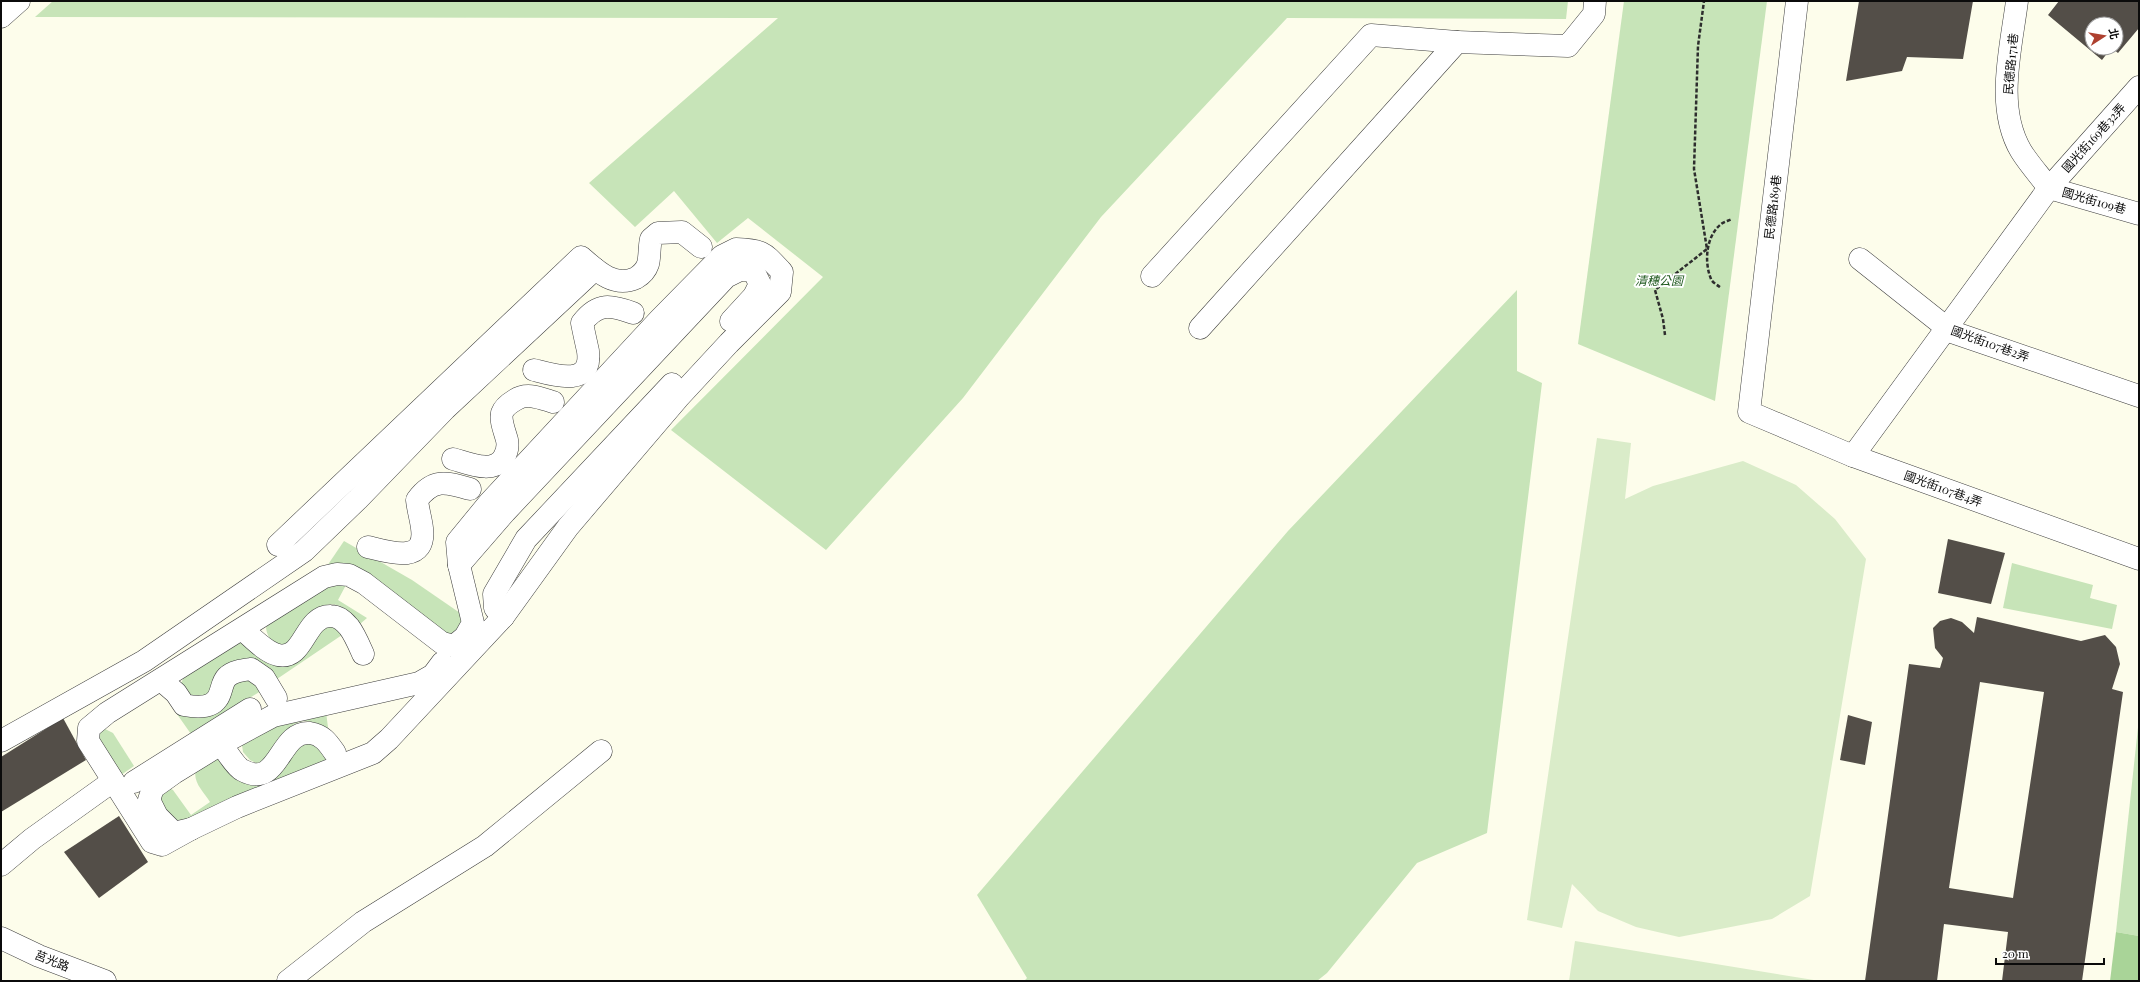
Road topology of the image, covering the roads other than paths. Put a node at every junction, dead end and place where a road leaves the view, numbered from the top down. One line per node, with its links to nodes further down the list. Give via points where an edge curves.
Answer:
1 (19, 1): 5 (street)
2 (1595, 1): 6 (street, via 1594,14 1568,46)
3 (1797, 1): 20 (street, 民德路189巷)
4 (2017, 1): 8 (street, 民德路171巷, via 2007,86 2010,123 2021,150)
5 (1, 17)
6 (1457, 42): 13 (street, via 1371,35); 15 (street)
7 (2139, 87): 8 (street, 國光街169巷32弄)
8 (2049, 188): 9 (street, 國光街109巷); 16 (street, 國光街169巷32弄)
9 (2139, 214)
10 (701, 247): 12 (street, via 682,232 658,232 651,239 648,264 641,275 620,282)
11 (1860, 259): 16 (street, 國光街107巷2弄)
12 (595, 269): 24 (street, via 581,257); 33 (street, via 466,389 304,551 144,661)
13 (1152, 276)
14 (633, 313): 17 (street, via 616,307 601,306 589,314 582,323 588,352 587,363 582,372 573,377 560,377)
15 (1200, 328)
16 (1947, 328): 18 (street, 國光街107巷2弄, via 1960,335); 21 (street, 國光街169巷32弄)
17 (534, 370)
18 (2139, 396)
19 (553, 402): 22 (street, via 535,396 520,396 508,404 502,413 508,442 501,462 492,466 479,466)
20 (1749, 412): 21 (street, 國光街107巷4弄)
21 (1853, 456): 26 (street, 國光街107巷4弄)
22 (453, 459)
23 (470, 489): 25 (street, via 450,484 435,484 423,491 417,500 422,541 417,549 408,554 395,554)
24 (278, 545)
25 (368, 547)
26 (2139, 559)
27 (243, 630): 28 (street, via 324,577 336,574 349,575 364,583 442,643); 29 (street, via 269,651 279,655 287,654 297,649 315,620 324,616 336,616 348,626); 30 (street)
28 (454, 646): 34 (street, via 433,676 419,683 273,716); 39 (street, via 466,637 473,623 459,565 457,542 489,503 722,256 736,249 757,250 769,258 782,272 780,292 678,398 568,527 503,617 389,739 373,753 237,807)
29 (363, 654)
30 (161, 680): 31 (street, via 176,693 184,705 195,708 208,706 217,700 227,676 251,669 264,678); 37 (street, via 107,713 89,728 88,741)
31 (276, 698)
32 (250, 709): 38 (street)
33 (1, 741)
34 (221, 744): 36 (street, via 242,770 255,774 267,772 276,764 292,739 304,733 318,734 328,742); 39 (street, via 153,788 149,800 157,816 174,833)
35 (601, 751): 43 (street, via 485,846 363,922)
36 (335, 753)
37 (113, 781): 39 (street, via 152,842 162,845); 40 (street, via 32,839)
38 (134, 782)
39 (191, 829)
40 (1, 865)
41 (1, 938): 42 (street, 莒光路)
42 (104, 981)
43 (288, 981)

